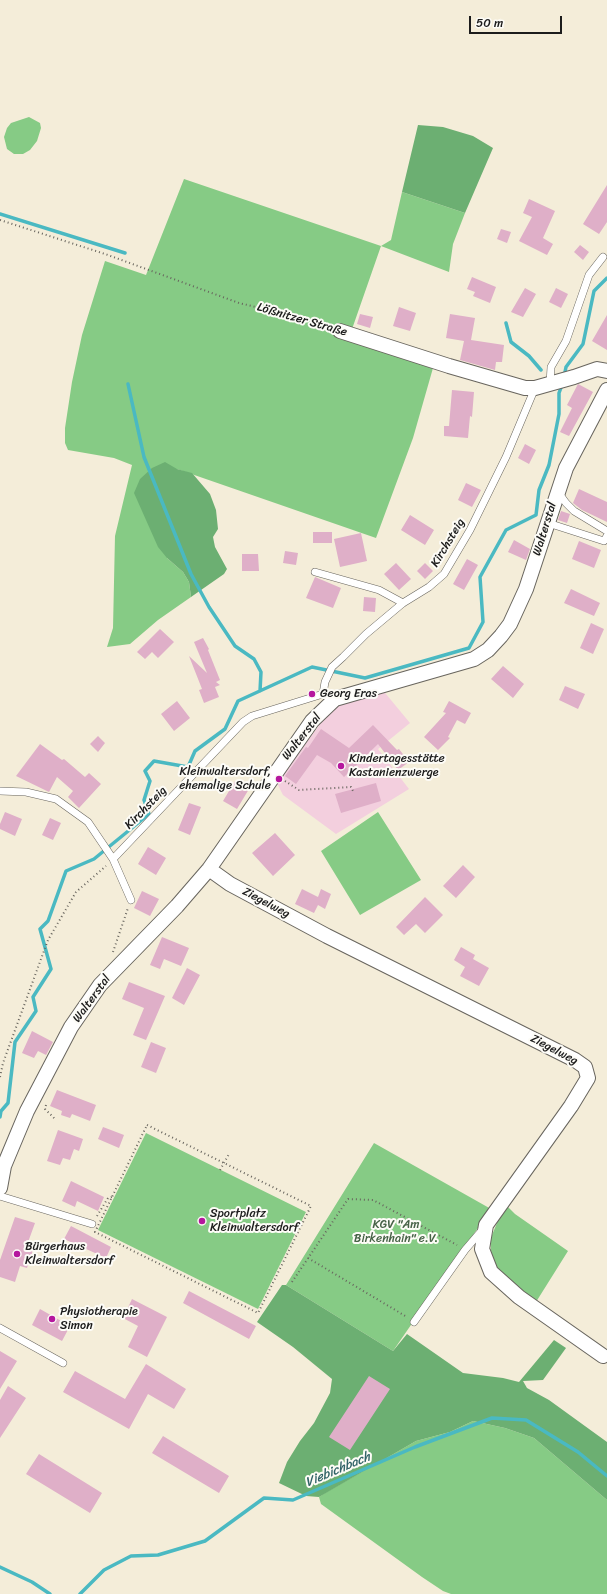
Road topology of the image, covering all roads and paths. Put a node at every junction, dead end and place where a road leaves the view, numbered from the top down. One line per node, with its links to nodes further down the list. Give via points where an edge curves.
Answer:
1 (0, 220): 3 (path, Lößnitzer Straße, via 105,254 239,303 294,316)
2 (603, 257): 5 (lane, via 589,275 566,341 551,367)
3 (340, 331): 6 (street, Lößnitzer Straße, via 449,366 525,388)
4 (607, 371): 5 (street, Lößnitzer Straße, via 596,369)
5 (554, 383): 6 (street, Lößnitzer Straße)
6 (535, 388): 13 (lane, Kirchsteig, via 506,457 470,530 444,574)
7 (607, 390): 8 (street, Walterstal, via 566,468)
8 (557, 491): 9 (street, Walterstal); 10 (lane, via 574,511)
9 (548, 523): 11 (lane, via 604,541); 14 (street, Walterstal, via 526,589 510,624 488,650 474,659)
10 (607, 531)
11 (607, 536)
12 (314, 572): 13 (lane, via 379,590)
13 (403, 603): 14 (lane, Kirchsteig, via 332,667 325,682)
14 (329, 696): 15 (street, Walterstal); 18 (lane, Kirchsteig, via 252,716 243,722)
15 (274, 773): 17 (path, via 299,790 350,787); 19 (street, Walterstal)
16 (0, 791): 18 (lane, via 26,792 56,799 88,822)
17 (353, 791)
18 (112, 857): 20 (lane); 22 (path, via 76,892 48,940)
19 (209, 869): 21 (street, Walterstal, via 177,906); 31 (street, Ziegelweg, via 230,884 327,936 585,1067 588,1078 571,1106)
20 (131, 900): 21 (path, via 112,958)
21 (111, 972): 25 (street, Walterstal, via 71,1027 45,1074)
22 (0, 1077)
23 (229, 1154): 24 (path)
24 (223, 1163): 26 (path); 29 (path, via 147,1126); 29 (path, via 311,1206 258,1313 94,1232)
25 (2, 1165): 27 (street, Walterstal)
26 (220, 1170)
27 (0, 1188)
28 (0, 1196): 30 (lane)
29 (112, 1197): 30 (path, via 108,1198)
30 (92, 1224)
31 (486, 1224): 32 (lane); 37 (street, Ziegelweg, via 482,1249 491,1272 519,1296)
32 (465, 1250): 33 (path, via 373,1200 348,1199); 35 (lane)
33 (308, 1258): 34 (path); 35 (path)
34 (292, 1282)
35 (414, 1322)
36 (0, 1328): 38 (lane)
37 (603, 1356)
38 (63, 1363)

